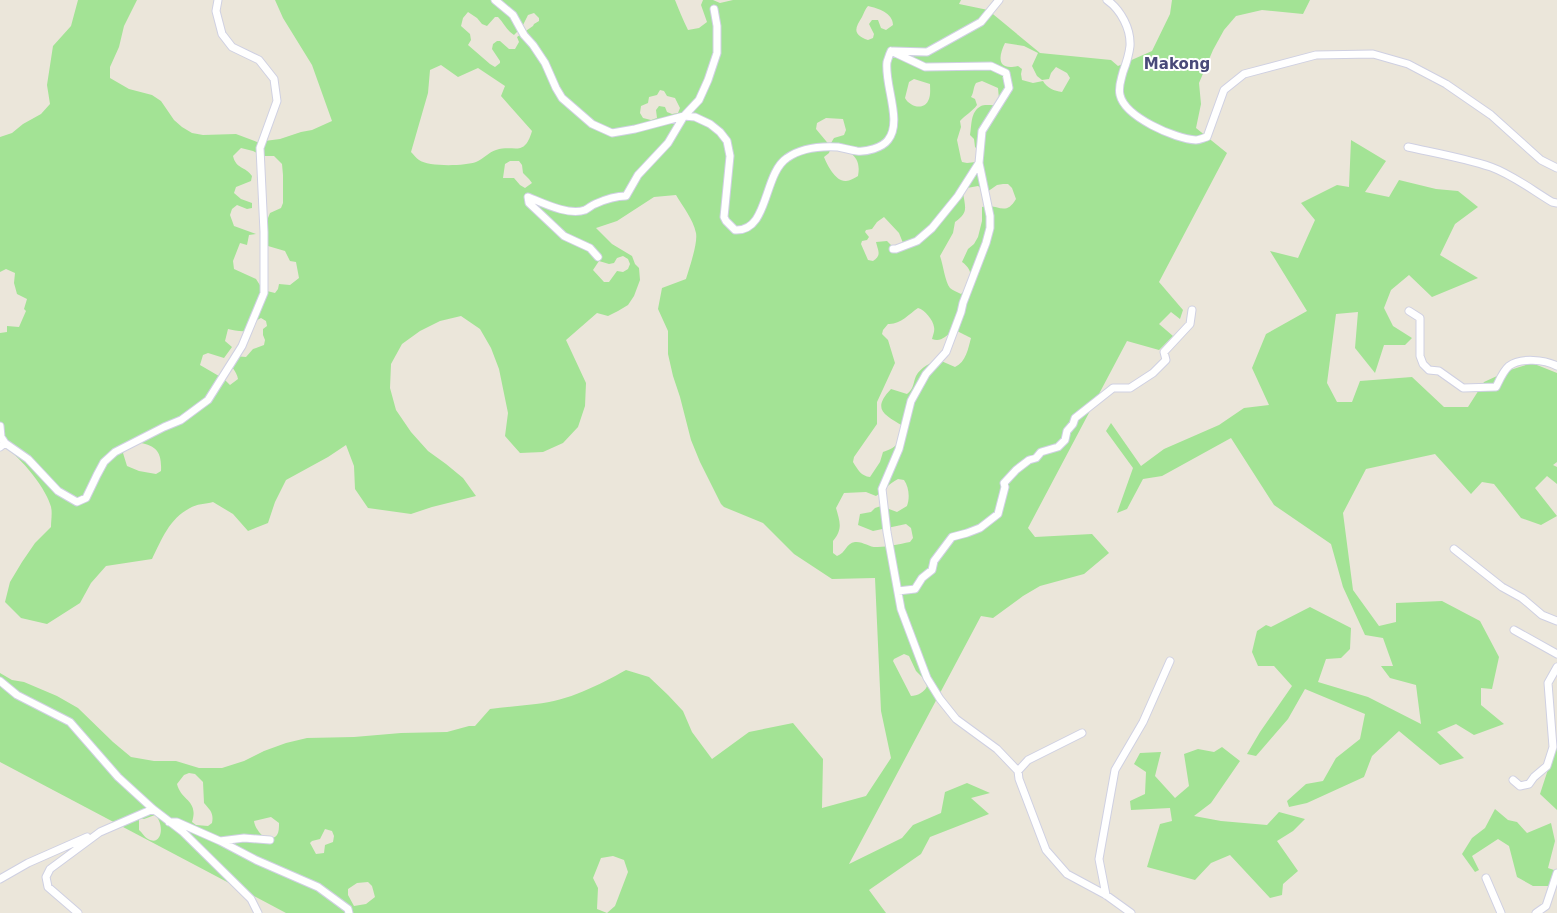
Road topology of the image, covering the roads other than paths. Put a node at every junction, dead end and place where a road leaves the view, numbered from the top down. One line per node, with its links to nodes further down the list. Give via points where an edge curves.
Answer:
1 (218, 0): 18 (street, via 216,11 222,34 232,47 259,60 274,79 278,102 260,148 264,293 242,346 208,400 181,420 115,452 104,462 82,500 77,502 58,491 28,459)
2 (496, 0): 7 (street, via 513,15 545,63 562,98 592,124 612,133)
3 (999, 0): 6 (street, via 981,22 927,52)
4 (1107, 0): 10 (street, via 1124,18 1130,38 1119,87 1120,96 1126,107 1148,124 1168,133 1197,140 1207,137 1224,90 1244,74 1316,55 1373,54 1408,64 1446,84 1491,115 1541,160)
5 (714, 9): 7 (street, via 717,53 699,100)
6 (891, 51): 7 (street, via 887,72 894,123 893,132 885,144 858,151 840,147 806,149 784,160 772,179 760,213 748,229 735,230 724,217 730,156 727,141 710,124); 9 (street, via 925,68 991,66 1006,73 1010,88 982,131)
7 (684, 116): 13 (street, via 668,144 638,175 626,196 616,196 576,212 548,206 528,197 529,203 564,236 590,248)
8 (1408, 147): 11 (street, via 1492,168)
9 (979, 163): 12 (street, via 932,228 917,241); 20 (street, via 990,216 986,243 946,352 926,374 911,401 899,449 882,489)
10 (1557, 168)
11 (1557, 204)
12 (893, 249)
13 (598, 257)
14 (1192, 310): 20 (street, via 1190,324 1164,352 1166,360 1153,373 1130,388 1113,388 1076,418 1058,447 1029,460 1004,483 998,514 980,528 952,537 934,561 932,570 915,589)
15 (1409, 311): 16 (street, via 1420,318 1423,364 1463,388 1496,387 1509,366 1522,362 1534,360)
16 (1557, 366)
17 (0, 426): 18 (street)
18 (3, 445)
19 (1454, 549): 21 (street, via 1542,615)
20 (898, 591): 28 (street, via 901,609 927,678 940,699 956,719 997,749)
21 (1557, 621)
22 (1514, 630): 23 (street)
23 (1557, 654)
24 (1170, 661): 38 (street, via 1143,722 1114,770 1099,858)
25 (1557, 667): 29 (street, via 1548,683 1553,747 1547,766 1529,784 1520,786)
26 (0, 681): 30 (street, via 17,695 70,722 118,777)
27 (1082, 732): 28 (street, via 1028,760)
28 (1018, 771): 38 (street, via 1046,850 1067,874)
29 (1513, 780)
30 (153, 809): 31 (street); 32 (street)
31 (169, 822): 34 (street, via 177,822); 40 (street, via 252,898)
32 (100, 832): 37 (street, via 28,863); 39 (street, via 50,869 46,877 48,887)
33 (270, 840): 34 (street, via 244,838)
34 (220, 841): 41 (street, via 318,887)
35 (1557, 874): 44 (street, via 1546,906)
36 (1486, 878): 43 (street)
37 (0, 879)
38 (1106, 895): 42 (street)
39 (78, 913)
40 (258, 913)
41 (349, 913)
42 (1132, 913)
43 (1501, 913)
44 (1536, 913)

